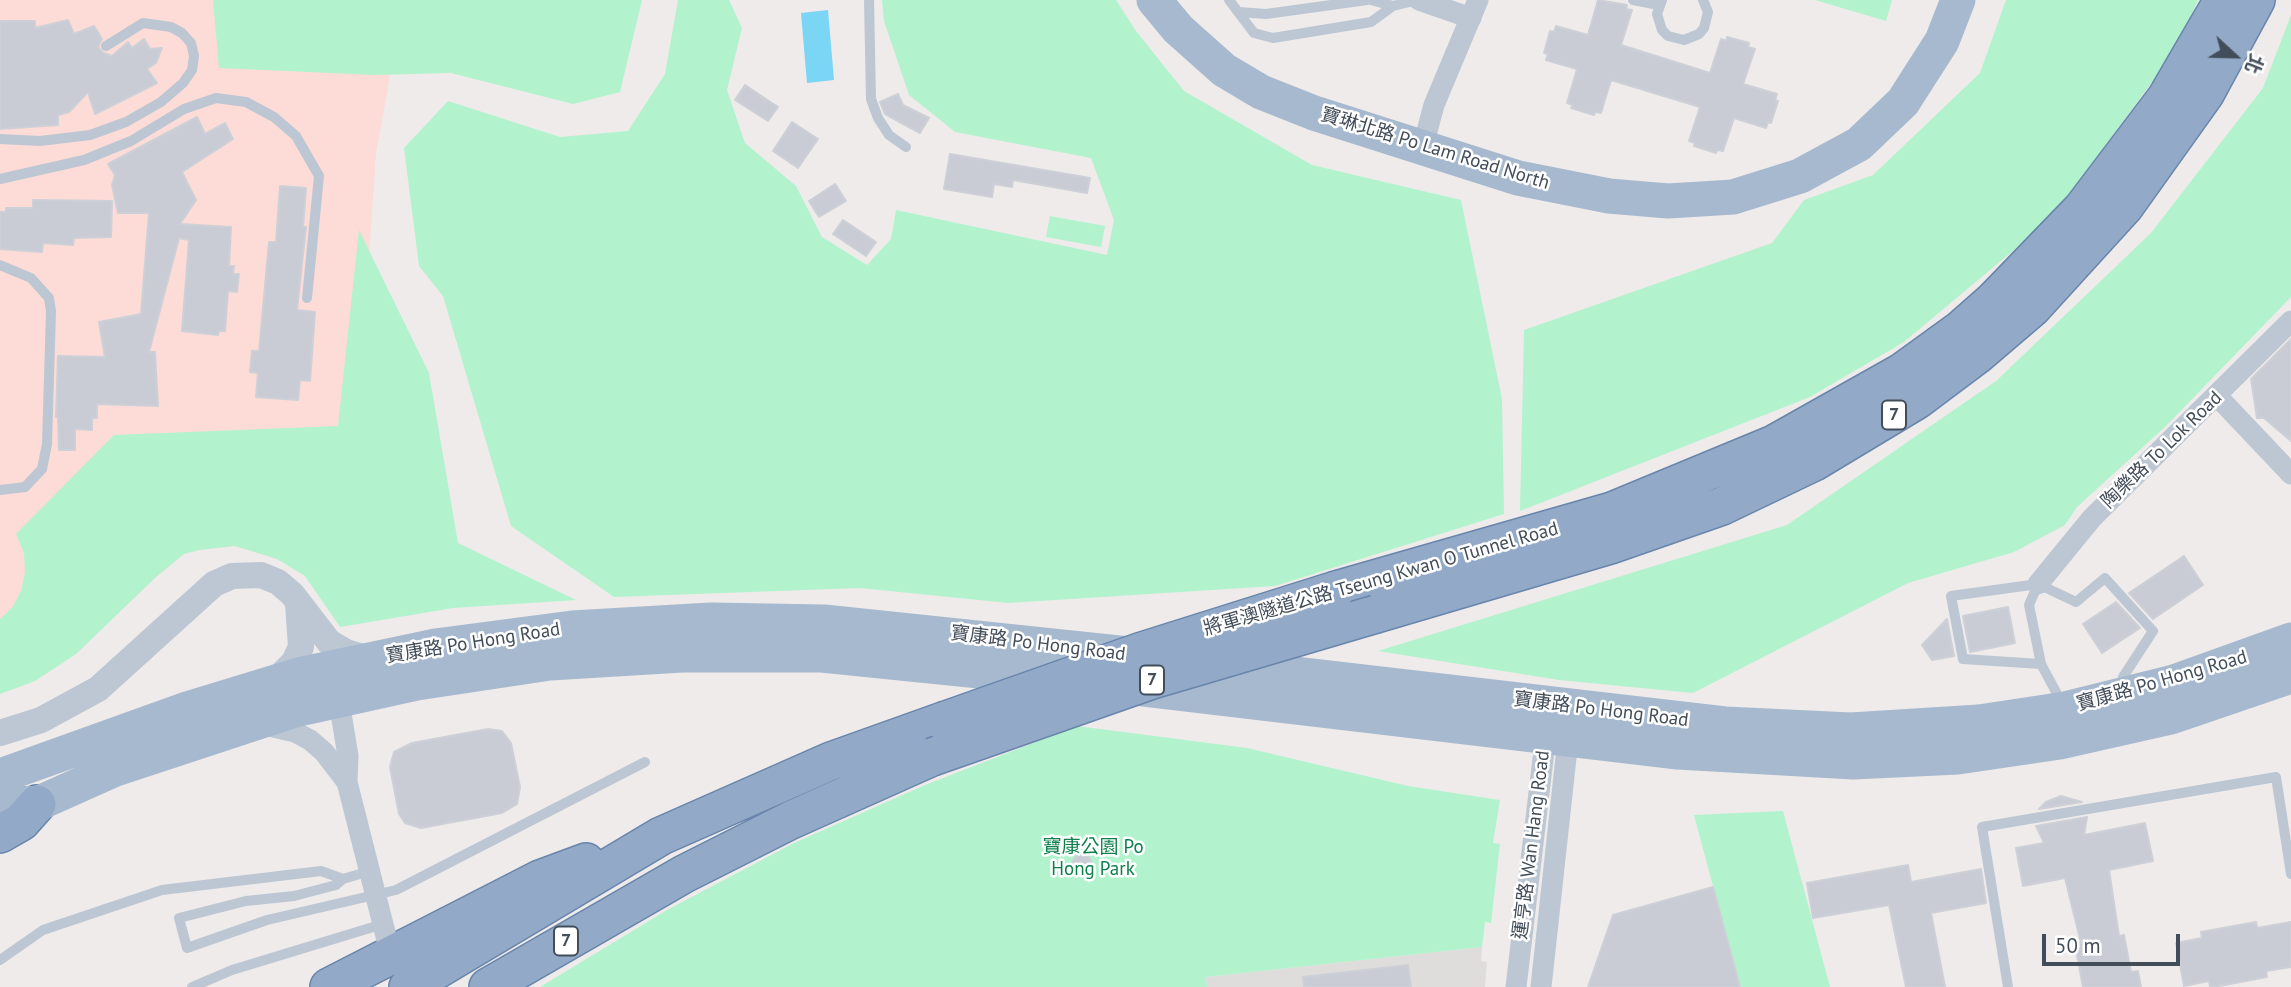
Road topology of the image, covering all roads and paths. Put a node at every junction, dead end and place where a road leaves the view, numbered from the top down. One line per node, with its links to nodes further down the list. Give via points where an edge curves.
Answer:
1 (869, 0): 18 (lane, via 871,99 890,135)
2 (1154, 0): 17 (main road, 寶琳北路 Po Lam Road North, via 1178,29 1224,70 1261,92 1314,114)
3 (1229, 0): 14 (lane)
4 (1369, 0): 12 (lane); 14 (lane, via 1266,14)
5 (1418, 0): 12 (lane); 13 (street)
6 (1633, 0): 11 (lane)
7 (1703, 0): 11 (lane, via 1708,12 1704,28 1684,40 1662,30)
8 (1958, 0): 17 (main road, 寶琳北路 Po Lam Road North, via 1942,41 1903,102 1859,144 1800,176 1733,197 1668,201 1609,196 1518,178)
9 (2223, 0): 38 (highway, 將軍澳隧道公路 Tseung Kwan O Tunnel Road / 7, bridge, via 2166,98 2082,209 1994,300 1902,372 1774,444 1612,511 1139,652)
10 (2256, 0): 38 (highway, 將軍澳隧道公路 Tseung Kwan O Tunnel Road / 7, bridge, via 2206,94 2126,206 2032,308 1917,400 1814,462 1722,506 1610,545)
11 (1660, 3)
12 (1393, 6): 14 (lane, via 1371,22 1273,38 1255,33)
13 (1474, 9): 17 (street, via 1434,105)
14 (1239, 12)
15 (106, 46): 16 (lane, via 142,23 157,24 183,33 191,43 192,69 162,102 127,122 90,135 40,141)
16 (0, 139)
17 (1423, 146)
18 (906, 147)
19 (0, 179): 21 (lane, via 84,160 131,141 184,109 216,98 246,102 296,136 319,176)
20 (0, 265): 25 (lane, via 31,278 49,298 51,311 47,444 42,469 25,487)
21 (307, 298)
22 (2291, 321): 23 (street, 陶樂路 To Lok Road)
23 (2217, 396): 24 (street); 26 (street, 陶樂路 To Lok Road, via 2092,518)
24 (2291, 474)
25 (0, 490)
26 (2038, 584): 30 (lane, via 2029,605); 30 (lane, via 1951,596 1963,659); 33 (lane, via 2076,602 2105,578 2153,631 2123,677)
27 (298, 602): 29 (street, via 329,642); 32 (street, via 301,647 294,662); 37 (street, via 270,578 241,574 222,579 97,689 51,716)
28 (2291, 640): 33 (main road, 寶康路 Po Hong Road)
29 (369, 659): 32 (main road, 寶康路 Po Hong Road); 35 (main road, 寶康路 Po Hong Road, via 480,639 595,626 700,620 824,622 915,629)
30 (2041, 664): 34 (lane)
31 (2291, 676): 35 (main road, 寶康路 Po Hong Road, via 2122,729 1958,757 1796,761 1678,752)
32 (311, 686): 35 (main road, 寶康路 Po Hong Road, via 417,683 550,663 682,654 822,655); 36 (main road, 寶康路 Po Hong Road); 40 (main road, 寶康路 Po Hong Road); 41 (street, via 348,756)
33 (2124, 695): 34 (main road, 寶康路 Po Hong Road)
34 (2065, 709): 35 (main road, 寶康路 Po Hong Road, via 1979,722 1851,730)
35 (1559, 722): 58 (street, 運亨路 Wan Hang Road); 59 (street, 運亨路 Wan Hang Road)
36 (257, 723): 41 (street, via 310,740); 42 (main road, 寶康路 Po Hong Road, via 113,770)
37 (0, 733)
38 (927, 742): 45 (highway, 將軍澳隧道公路 Tseung Kwan O Tunnel Road / 7, via 831,761); 57 (highway, 將軍澳隧道公路 Tseung Kwan O Tunnel Road / 7)
39 (645, 762): 49 (lane, via 396,890)
40 (0, 776)
41 (347, 782): 46 (street)
42 (37, 804): 43 (main road, 寶康路 Po Hong Road); 44 (highway, via 21,822)
43 (0, 806)
44 (0, 834)
45 (661, 836): 51 (highway, 將軍澳隧道公路 Tseung Kwan O Tunnel Road / 7); 54 (highway, via 540,879)
46 (370, 871): 48 (lane); 49 (street)
47 (2291, 874): 60 (lane, via 2276,776 1982,827)
48 (343, 879): 49 (lane, via 294,896 246,901 179,918 187,948 267,920); 52 (lane, via 321,871 162,890 44,930)
49 (376, 895): 50 (street)
50 (386, 934): 53 (lane, via 232,970)
51 (460, 954): 55 (highway); 56 (highway, 將軍澳隧道公路 Tseung Kwan O Tunnel Road / 7)
52 (0, 960)
53 (192, 987)
54 (329, 987)
55 (391, 987)
56 (408, 987)
57 (488, 987)
58 (1516, 987)
59 (1541, 987)
60 (2008, 987)

